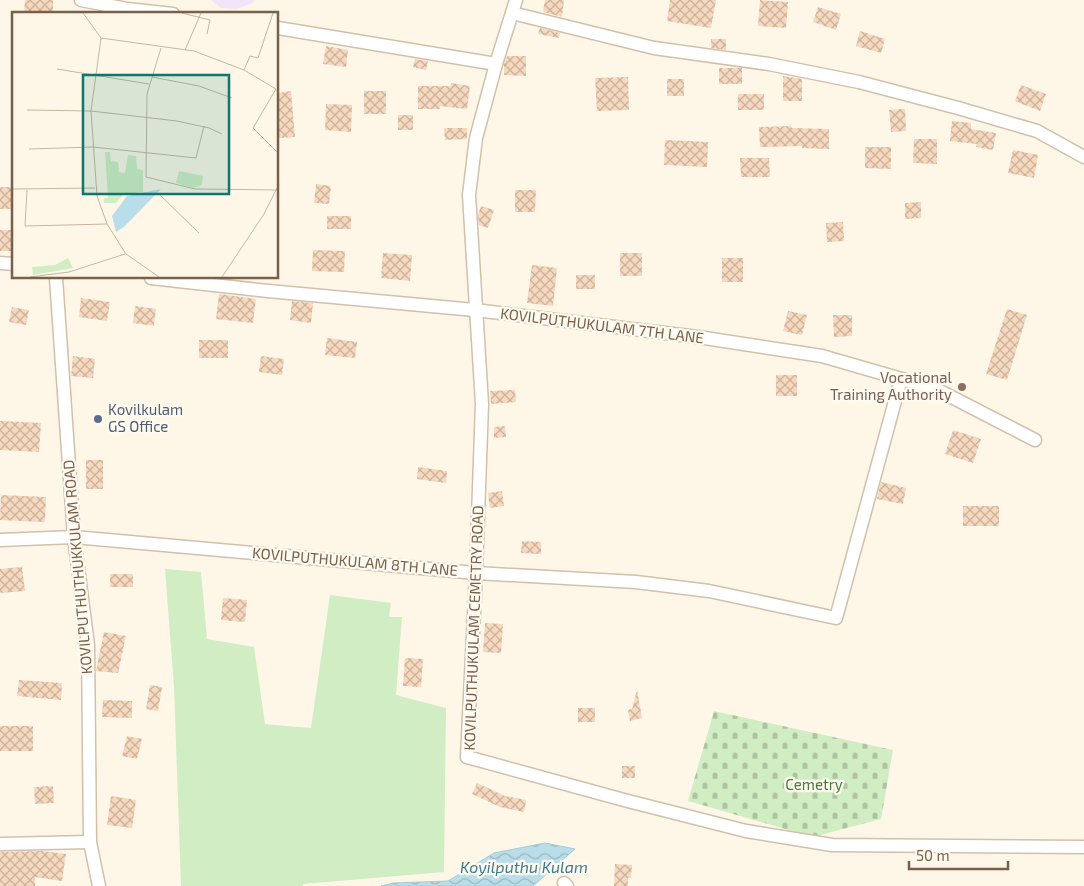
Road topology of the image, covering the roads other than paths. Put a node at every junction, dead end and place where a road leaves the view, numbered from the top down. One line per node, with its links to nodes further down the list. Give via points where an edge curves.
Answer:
1 (516, 0): 4 (street, KOVILPUTHUKULAM CEMETRY ROAD)
2 (84, 4): 3 (street)
3 (155, 12)
4 (512, 13): 6 (street, KOVILPUTHUKULAM CEMETRY ROAD); 7 (street, via 654,48 769,64 859,82 1037,131)
5 (279, 28): 6 (street)
6 (496, 64): 10 (street, KOVILPUTHUKULAM CEMETRY ROAD, via 476,138 469,195)
7 (1084, 157)
8 (56, 279): 13 (street, KOVILPUTHUTHUKKULAM ROAD)
9 (160, 279): 10 (street, KOVILPUTHUKULAM 7TH LANE)
10 (475, 310): 11 (street, KOVILPUTHUKULAM 7TH LANE, via 822,356); 15 (street, KOVILPUTHUKULAM CEMETRY ROAD, via 482,404)
11 (901, 379): 12 (street, KOVILPUTHUKULAM 7TH LANE, via 936,389); 15 (street, KOVILPUTHUKULAM 8TH LANE, via 836,618 710,592 636,582)
12 (1036, 440)
13 (74, 537): 14 (street, KOVILPUTHUKULAM 8TH LANE); 15 (street, KOVILPUTHUKULAM 8TH LANE); 16 (street, KOVILPUTHUTHUKKULAM ROAD, via 88,645)
14 (0, 540)
15 (476, 573): 18 (street, KOVILPUTHUKULAM CEMETRY ROAD, via 467,757 746,831 832,845)
16 (90, 842): 17 (street); 19 (street, KOVILPUTHUTHUKKULAM ROAD)
17 (0, 844)
18 (1084, 847)
19 (99, 886)

